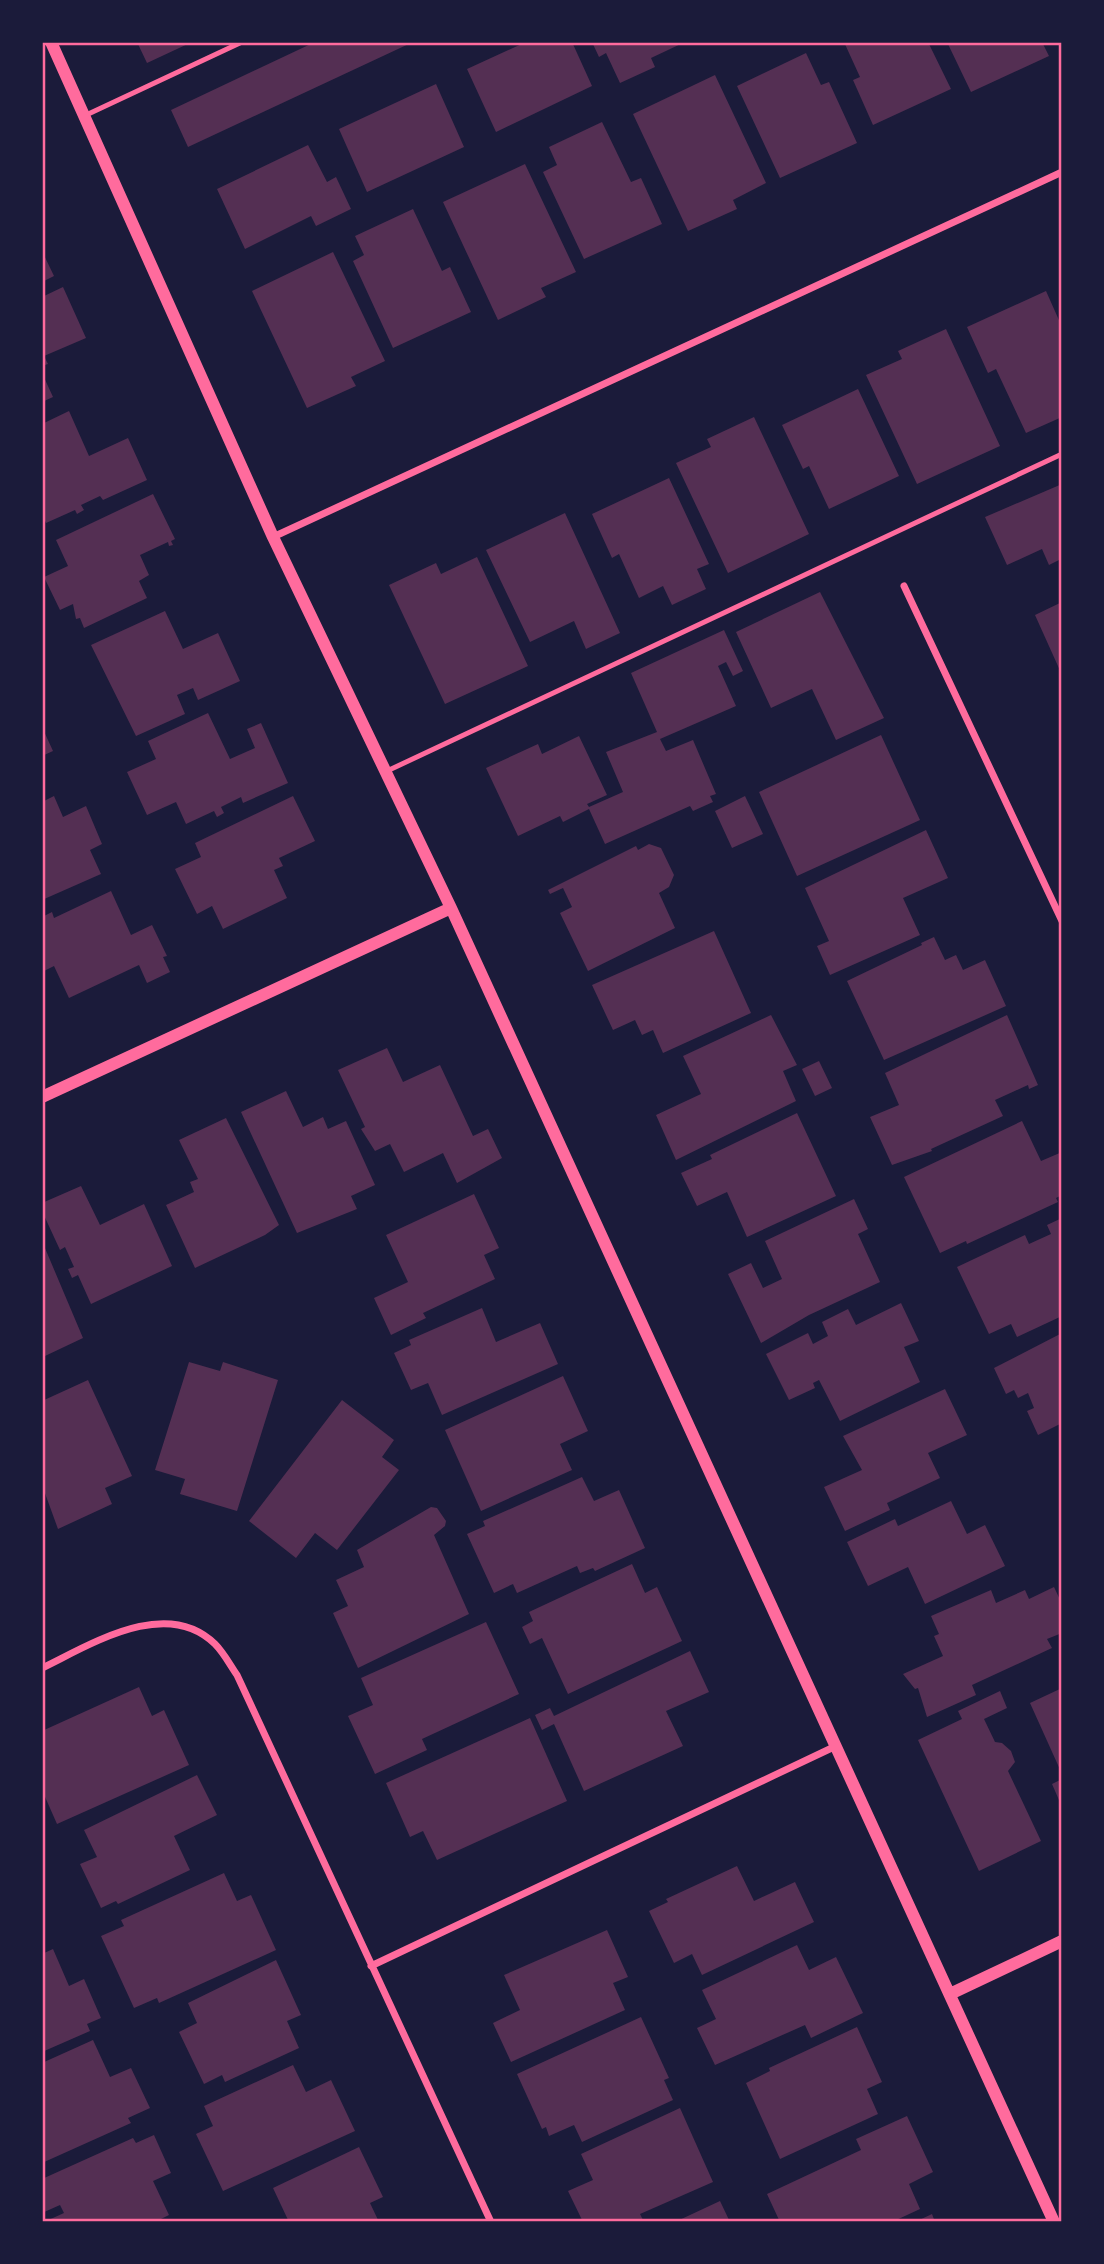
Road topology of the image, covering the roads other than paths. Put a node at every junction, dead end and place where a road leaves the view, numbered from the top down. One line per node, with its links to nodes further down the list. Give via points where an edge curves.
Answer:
1 (51, 42): 3 (street)
2 (242, 42): 3 (lane)
3 (84, 116): 6 (street)
4 (1062, 172): 6 (street)
5 (1062, 454): 8 (lane)
6 (273, 537): 8 (street)
7 (904, 586): 10 (street)
8 (384, 772): 9 (street)
9 (451, 908): 11 (street); 13 (street)
10 (1062, 921)
11 (42, 1097)
12 (42, 1668): 15 (street, via 108,1636 144,1625 174,1624 214,1643 237,1675)
13 (836, 1746): 15 (street); 16 (street)
14 (1062, 1941): 16 (street)
15 (371, 1966): 17 (street)
16 (950, 1994): 18 (street)
17 (491, 2222)
18 (1054, 2222)

